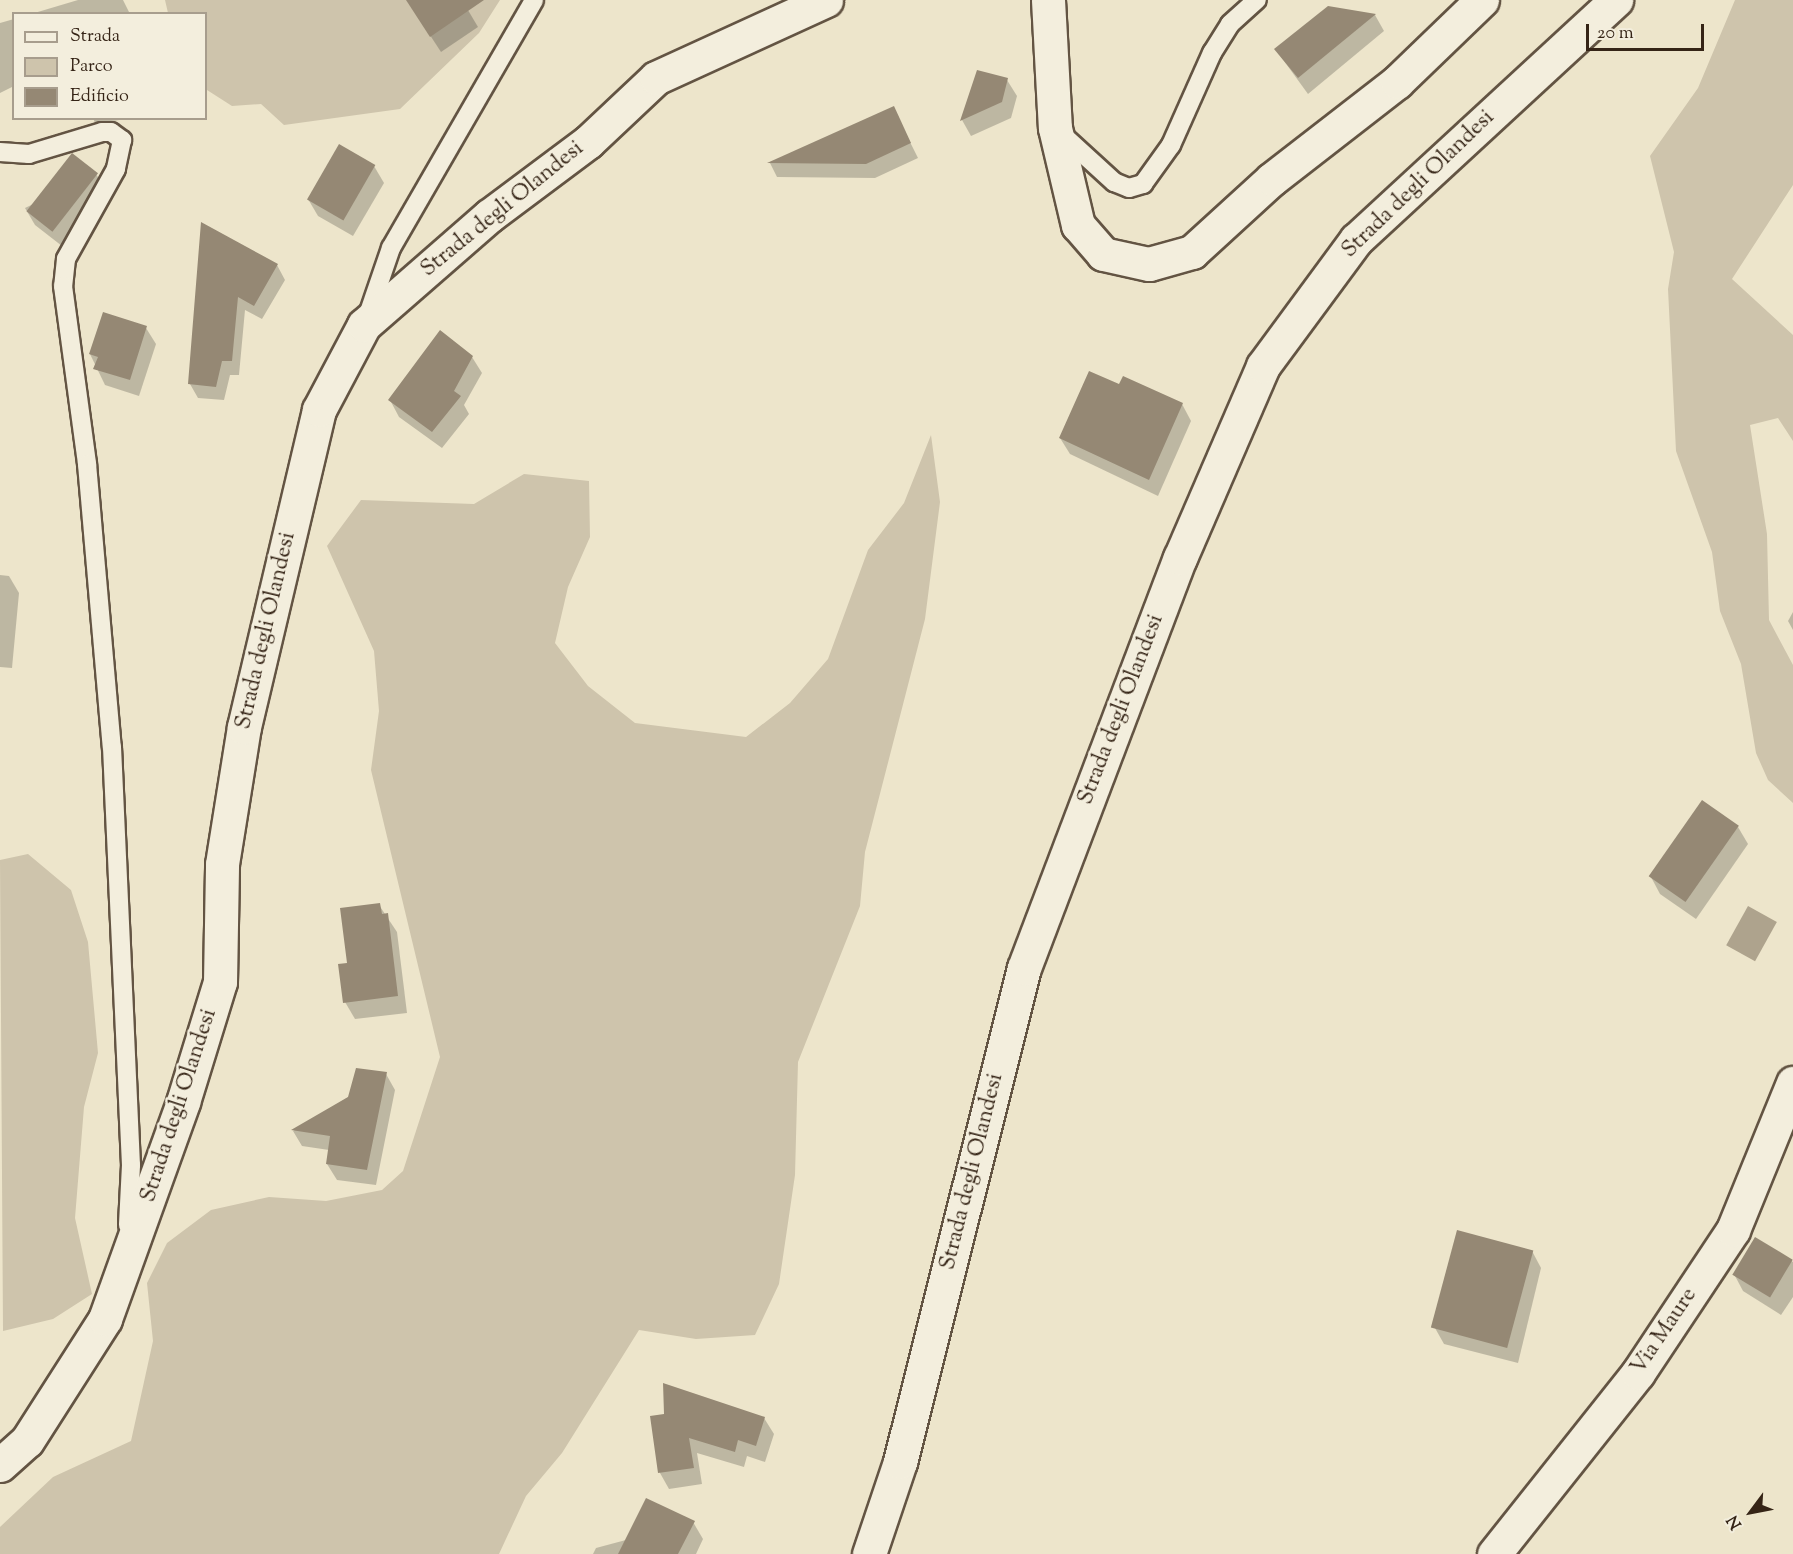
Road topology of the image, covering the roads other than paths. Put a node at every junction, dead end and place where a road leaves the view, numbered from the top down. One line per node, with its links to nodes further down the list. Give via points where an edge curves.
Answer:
1 (534, 0): 9 (lane, via 391,248)
2 (826, 0): 9 (main road, Strada degli Olandesi, via 656,78 588,142 489,216)
3 (1048, 0): 7 (main road)
4 (1257, 0): 7 (lane, via 1230,24 1171,145 1143,184 1129,188 1114,182)
5 (1482, 0): 7 (main road, via 1397,82 1272,179 1192,252 1149,264 1103,254 1078,225)
6 (1616, 0): 13 (main road, Strada degli Olandesi, via 1356,240 1263,366 1179,558 1024,968 900,1462)
7 (1055, 128)
8 (0, 152): 11 (lane, via 29,154 102,132 111,132 122,140 116,169 66,259 63,286 87,464 112,747 131,1165)
9 (364, 325): 11 (main road, Strada degli Olandesi, via 319,410 244,726 222,864 220,982)
10 (1793, 1083): 14 (main road, Via Maure, via 1733,1230 1618,1400)
11 (127, 1261): 12 (main road, Strada degli Olandesi, via 105,1319 27,1441)
12 (0, 1465)
13 (869, 1554)
14 (1494, 1554)

